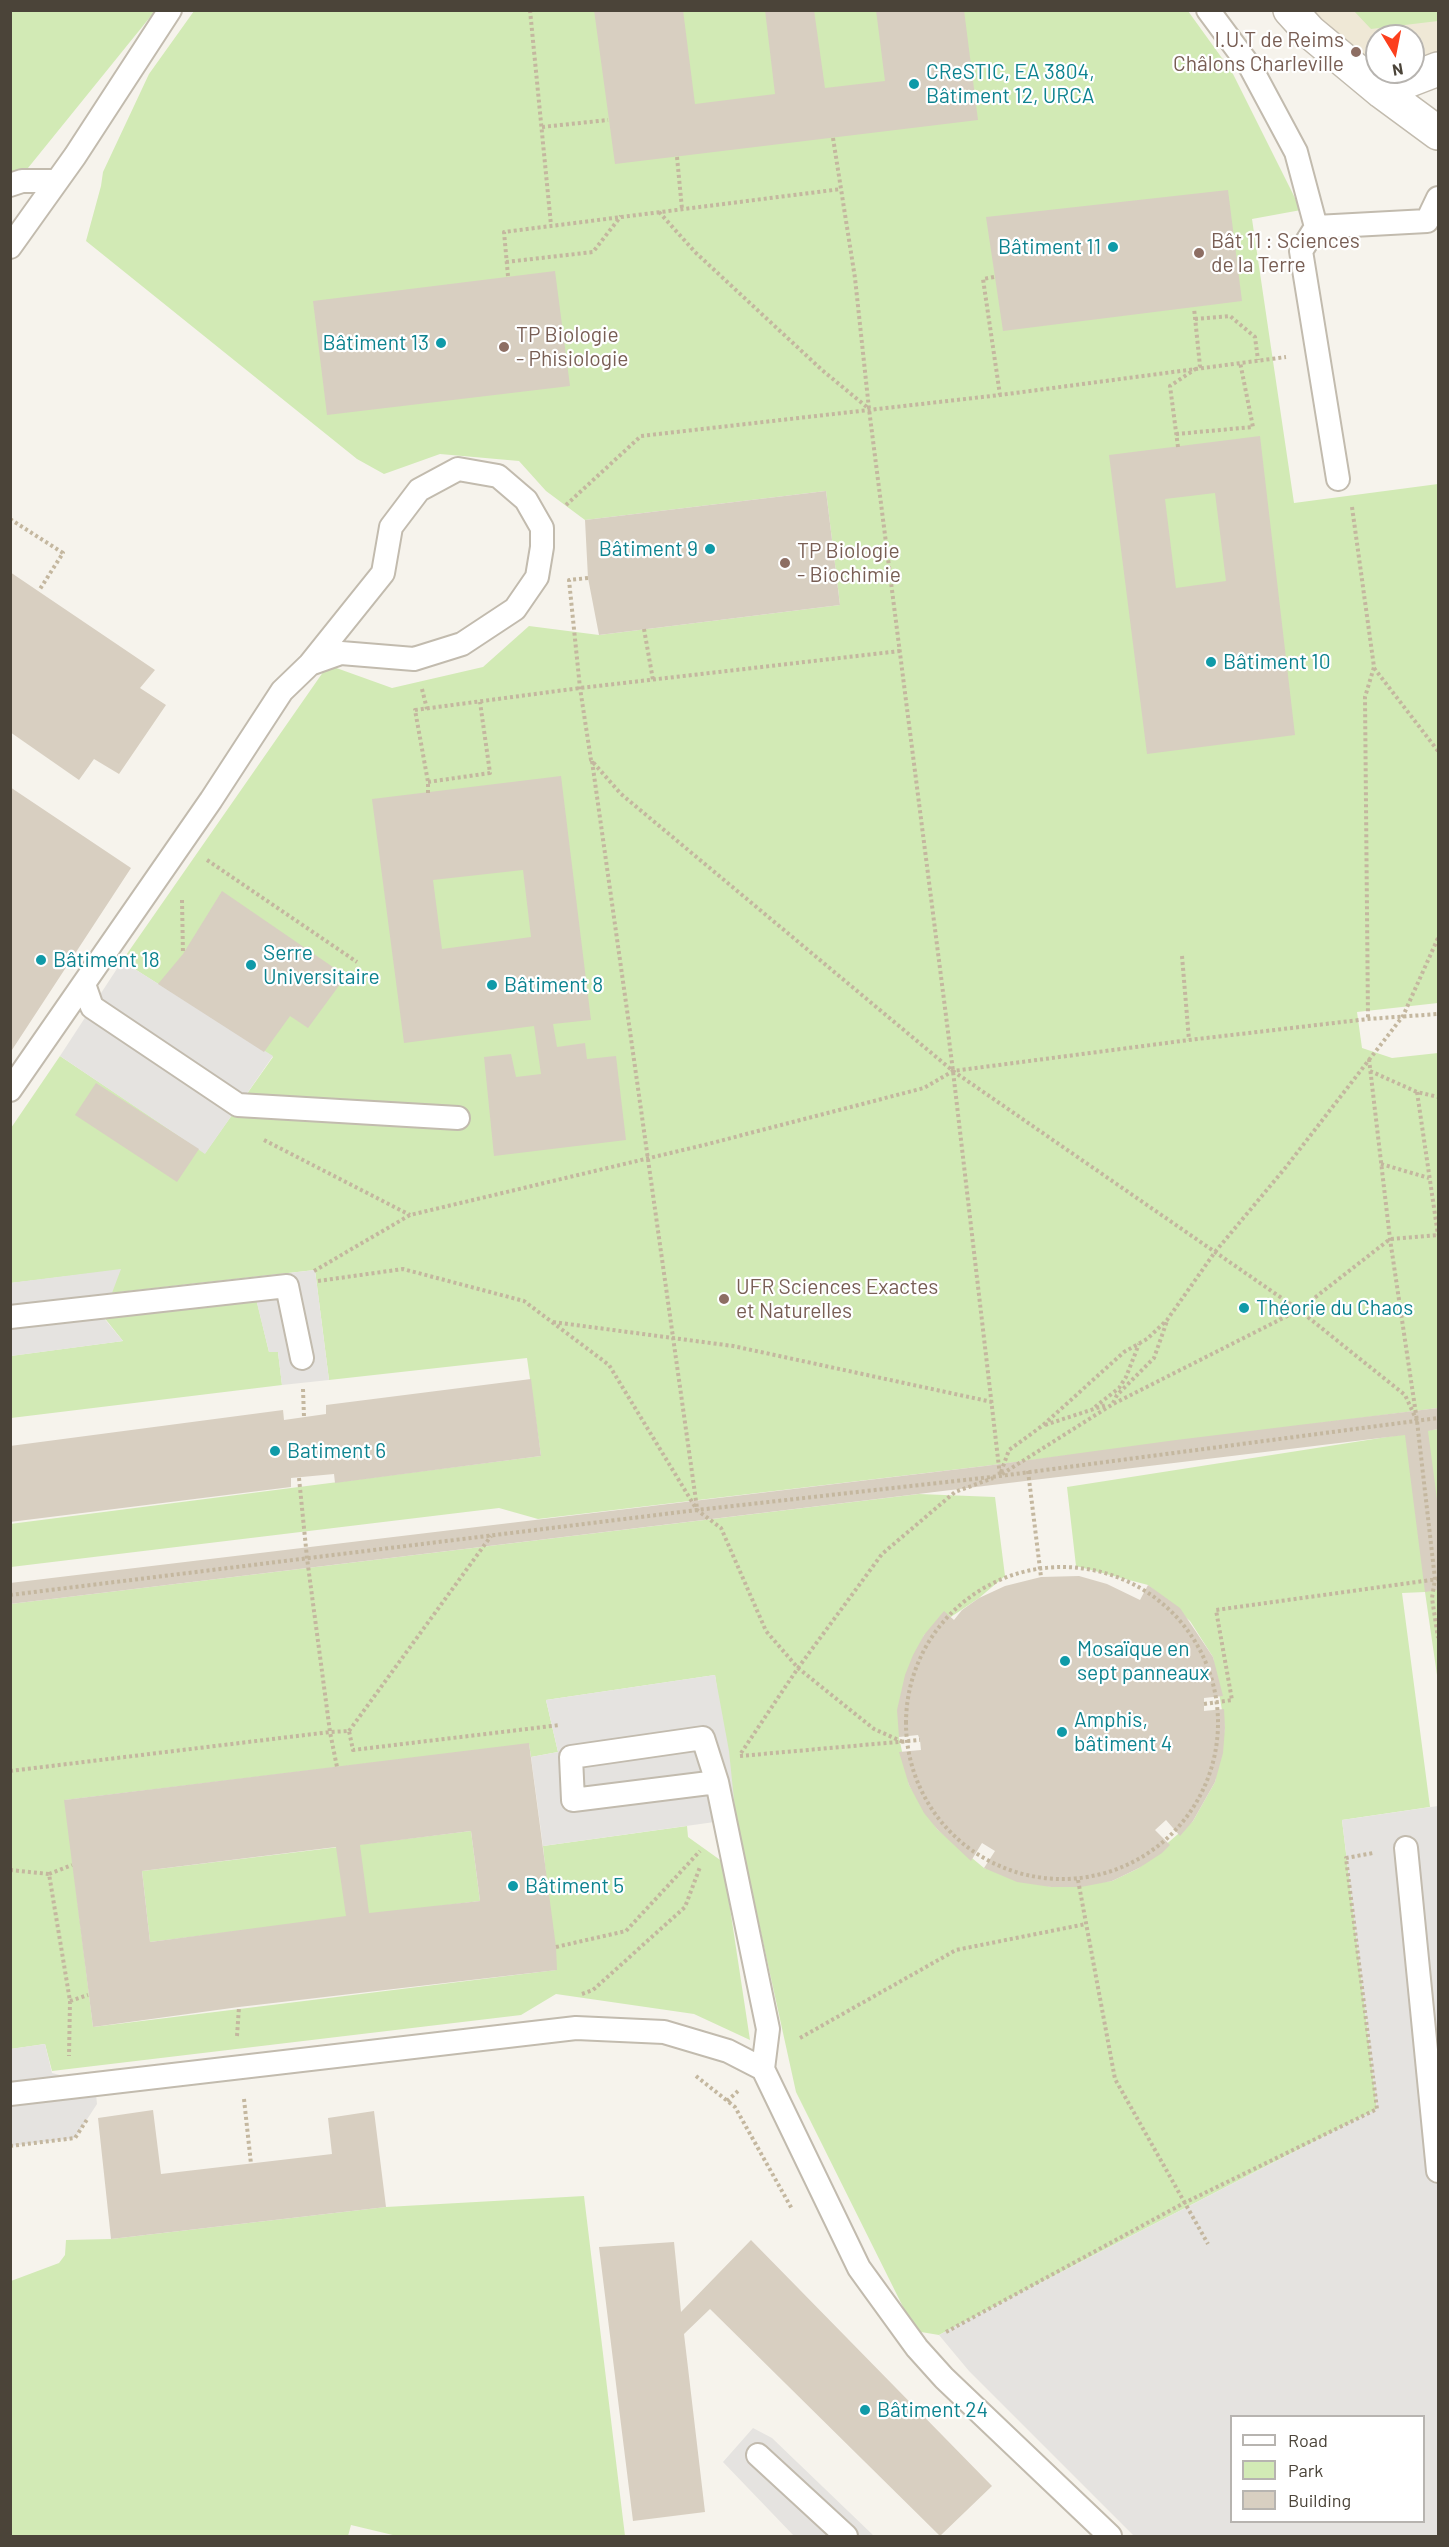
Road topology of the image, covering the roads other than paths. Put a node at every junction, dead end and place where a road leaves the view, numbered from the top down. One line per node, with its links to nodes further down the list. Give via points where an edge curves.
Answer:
1 (170, 10): 7 (lane)
2 (1208, 10): 10 (lane, via 1251,68 1296,152)
3 (1290, 10): 5 (street, via 1310,32)
4 (1438, 69): 5 (street)
5 (1381, 91): 6 (street)
6 (1438, 133)
7 (56, 181): 8 (lane); 11 (lane)
8 (10, 185)
9 (1438, 198): 10 (lane, via 1427,221)
10 (1316, 227): 12 (lane, via 1301,251)
11 (10, 247)
12 (1338, 479)
13 (310, 664): 13 (lane, via 383,573 392,527 419,490 458,469 498,476 526,500 542,528 542,548 537,578 515,609 462,644 414,659 341,653); 14 (lane, via 282,691)
14 (84, 984): 15 (lane); 16 (lane, via 92,1007 238,1105)
15 (10, 1090)
16 (458, 1118)
17 (10, 1317): 18 (lane, via 287,1286)
18 (302, 1358)
19 (717, 1782): 19 (lane, via 573,1800 571,1757 704,1738); 21 (lane, via 768,2029)
20 (1406, 1848): 23 (lane)
21 (763, 2069): 22 (lane, via 728,2051 664,2032 576,2028); 26 (lane, via 859,2268 917,2348)
22 (10, 2094)
23 (1438, 2171)
24 (758, 2455): 25 (lane)
25 (846, 2536)
26 (1110, 2536)

